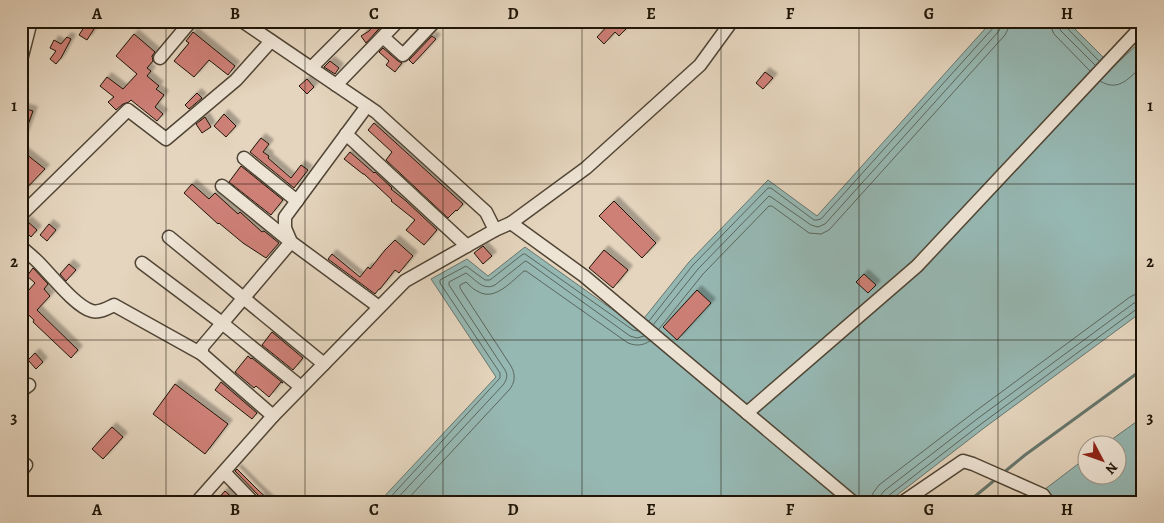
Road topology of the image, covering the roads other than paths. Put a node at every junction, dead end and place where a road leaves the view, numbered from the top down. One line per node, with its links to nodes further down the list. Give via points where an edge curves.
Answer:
1 (31, 21): 12 (street)
2 (191, 21): 11 (street)
3 (242, 21): 10 (street)
4 (358, 21): 13 (street)
5 (398, 21): 9 (street)
6 (435, 21): 9 (street, via 403,55)
7 (732, 21): 21 (street, via 700,65 586,168)
8 (1143, 25): 34 (street, via 917,266)
9 (383, 37): 14 (street)
10 (271, 41): 13 (street); 20 (street, via 236,80 166,139 128,110)
11 (160, 58)
12 (21, 60)
13 (311, 68): 14 (street)
14 (336, 85): 15 (street)
15 (367, 106): 16 (street); 22 (street, via 486,212)
16 (346, 134): 19 (street); 25 (street)
17 (244, 158): 19 (street)
18 (222, 186): 24 (street)
19 (297, 201): 24 (street, via 285,217 285,228)
20 (21, 215)
21 (512, 223): 22 (street); 34 (street, via 584,276)
22 (495, 230): 25 (street)
23 (168, 237): 28 (street)
24 (291, 242): 28 (street); 29 (street)
25 (467, 246): 29 (street, via 404,281)
26 (21, 247): 31 (street, via 85,308 94,312 114,305)
27 (142, 262): 30 (street)
28 (244, 298): 30 (street); 32 (street)
29 (379, 307): 32 (street)
30 (222, 323): 31 (street, via 202,347); 33 (street)
31 (202, 354): 35 (street)
32 (324, 364): 33 (street)
33 (301, 387): 35 (street)
34 (747, 413): 39 (street)
35 (273, 416): 36 (street)
36 (224, 472): 37 (street); 38 (street)
37 (199, 501)
38 (253, 502)
39 (852, 502)
40 (904, 502): 41 (street, via 963,461 1043,495)
41 (1048, 502)

